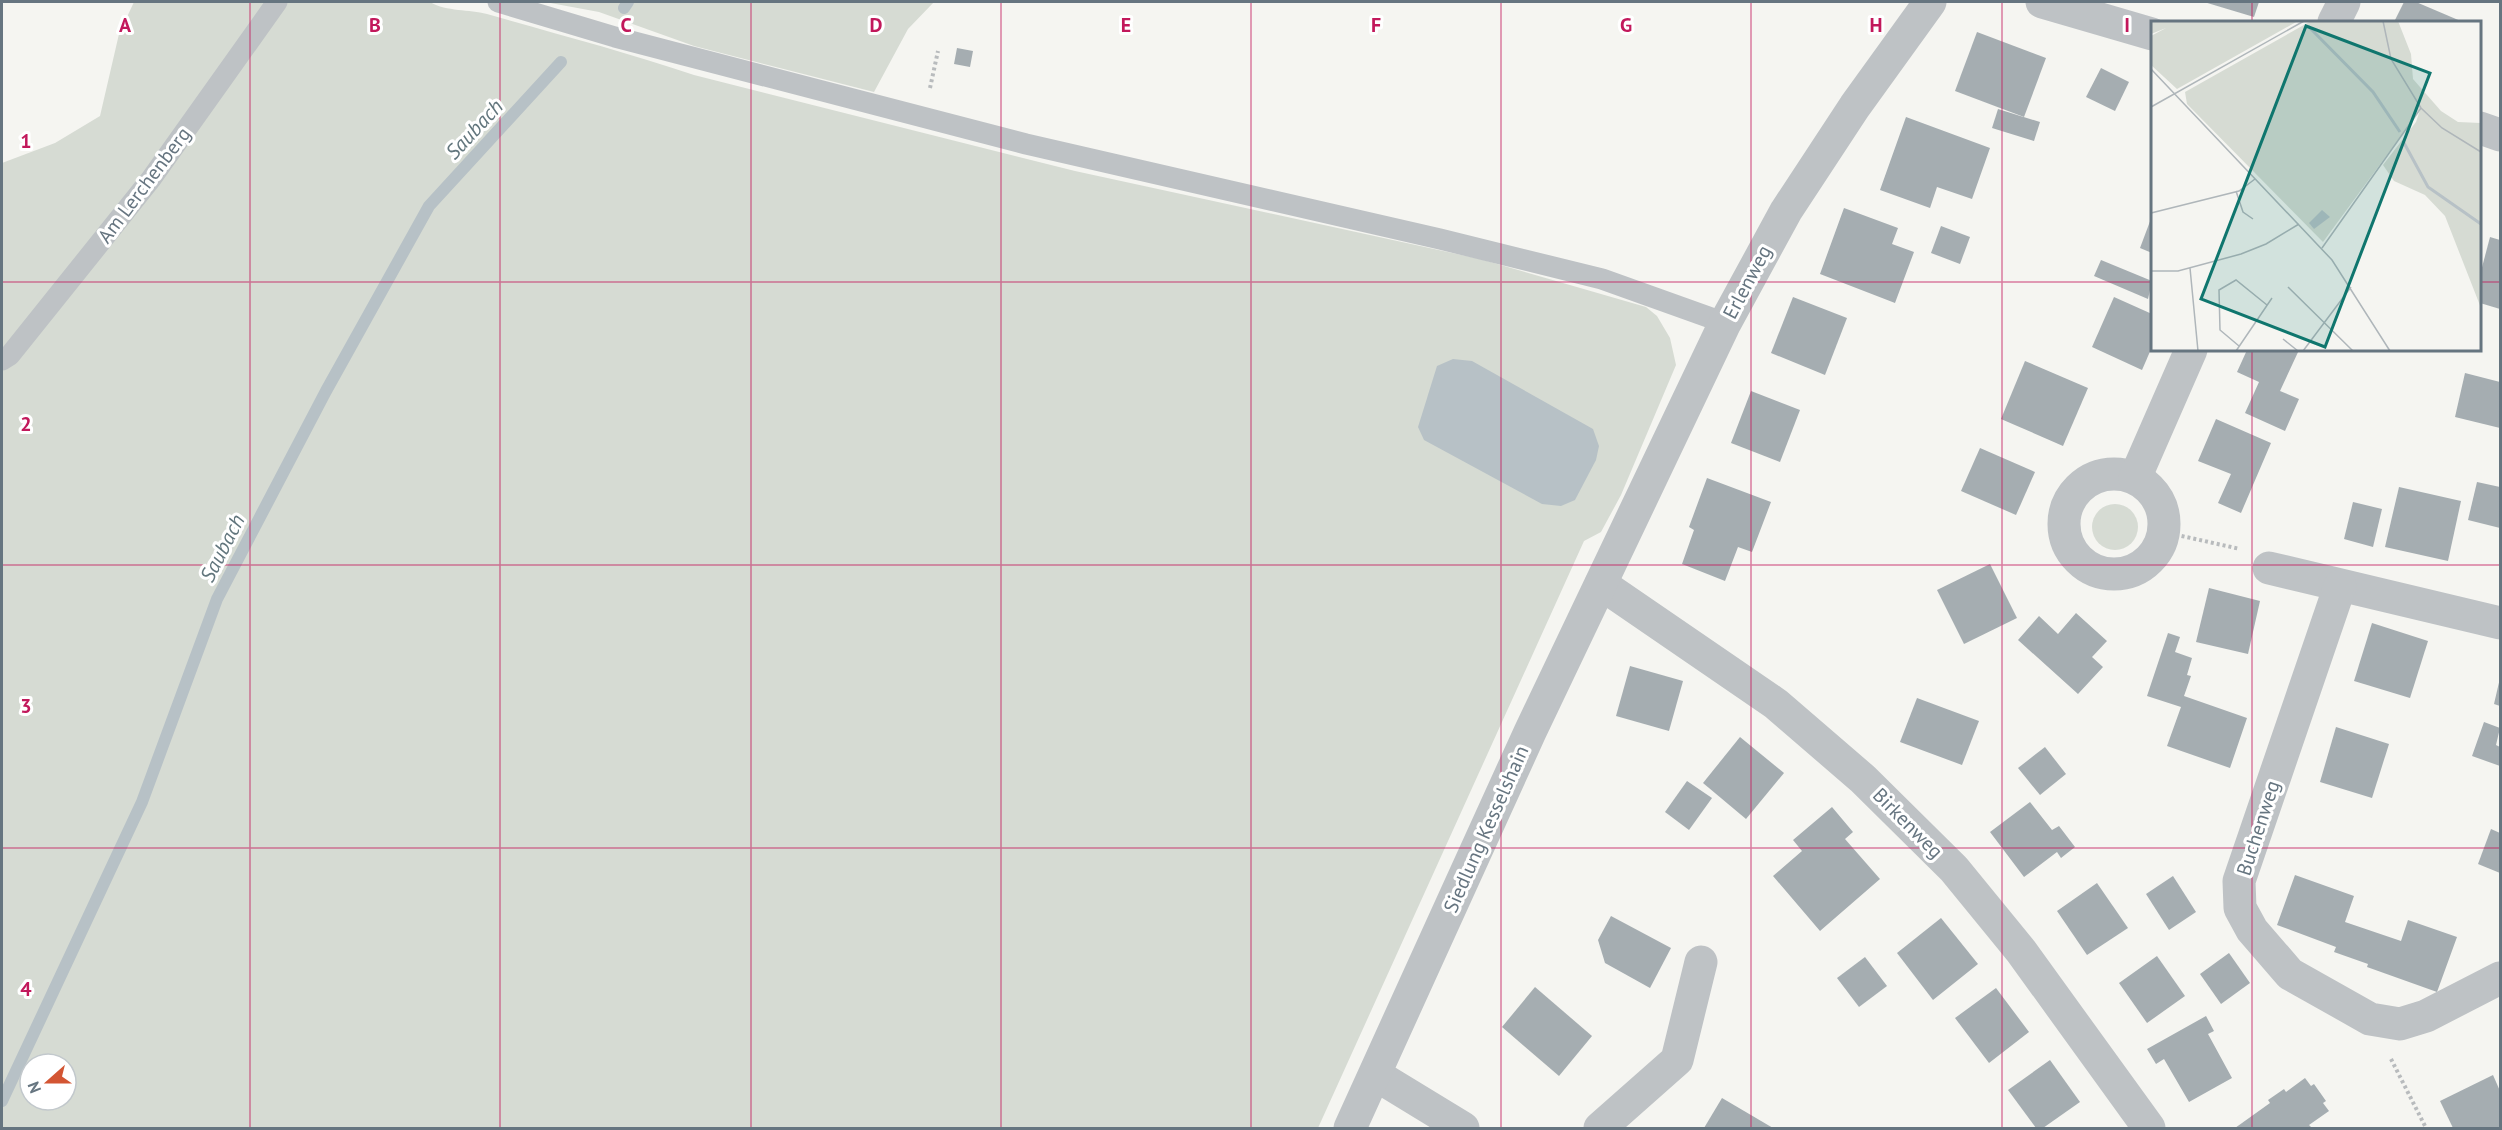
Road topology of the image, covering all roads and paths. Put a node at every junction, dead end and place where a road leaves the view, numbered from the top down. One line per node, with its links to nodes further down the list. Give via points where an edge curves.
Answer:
1 (277, 2): 14 (lane, Am Lerchenberg, via 151,179)
2 (498, 2): 9 (lane, via 615,37)
3 (1929, 2): 12 (street, Erlenweg, via 1785,212)
4 (2042, 2): 7 (street)
5 (2344, 2): 6 (street)
6 (2334, 21)
7 (2151, 34)
8 (938, 51): 9 (path)
9 (925, 118): 12 (lane, via 1602,279)
10 (2481, 128): 11 (street)
11 (2500, 135)
12 (1725, 323): 18 (street, Erlenweg)
13 (2191, 351): 15 (street)
14 (2, 360)
15 (2135, 478): 16 (street, via 2159,500); 16 (street, via 2103,475 2075,493 2064,524 2075,555 2102,573 2135,570 2159,548)
16 (2164, 532): 17 (path, via 2270,556)
17 (2269, 568): 19 (street)
18 (1601, 584): 24 (street, Siedlung Kesselshain); 28 (street, Birkenweg, via 1776,704 1863,779 1938,853 2021,951)
19 (2340, 586): 20 (street); 23 (street, Buchenweg, via 2239,881 2240,908 2252,930 2290,974)
20 (2500, 623)
21 (1701, 962): 27 (street, via 1677,1060)
22 (2500, 978): 23 (street, Buchenweg, via 2426,1016 2400,1024)
23 (2370, 1019): 29 (path)
24 (1376, 1075): 25 (street, Siedlung Kesselshain); 26 (street)
25 (1350, 1128)
26 (1463, 1128)
27 (1600, 1128)
28 (2149, 1128)
29 (2426, 1128)

